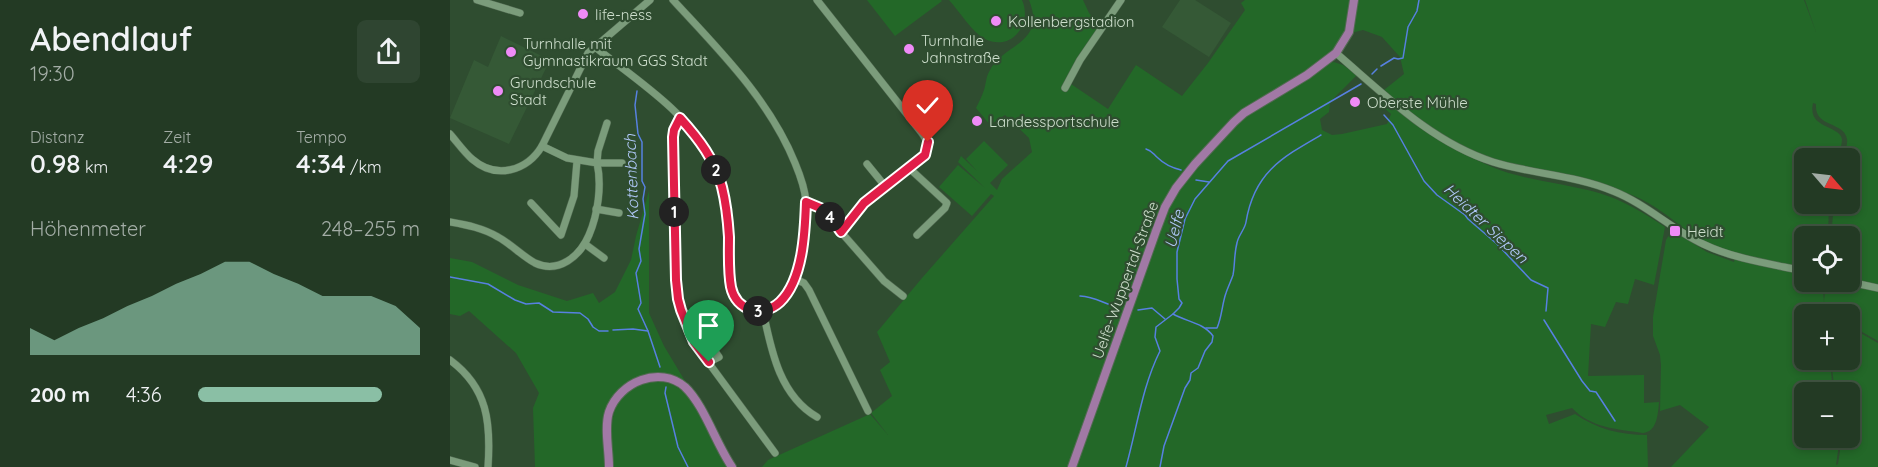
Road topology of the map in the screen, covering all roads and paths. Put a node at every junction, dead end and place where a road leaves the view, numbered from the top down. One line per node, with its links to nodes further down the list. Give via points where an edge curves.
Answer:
1 (477, 0): 7 (street)
2 (650, 0): 8 (street)
3 (673, 0): 21 (street, via 768,112 787,144)
4 (818, 0): 19 (street, via 927,139 925,155)
5 (1121, 0): 10 (street)
6 (1354, 0): 9 (main road, Uelfe-Wuppertal-Straße, via 1349,32)
7 (520, 13)
8 (595, 47): 11 (street); 14 (street, via 581,64)
9 (1336, 53): 30 (street, via 1418,122 1461,149 1508,166 1599,186 1644,206 1705,245); 47 (main road, Uelfe-Wuppertal-Straße, via 1244,113 1195,164 1169,199)
10 (1065, 88)
11 (680, 118): 35 (street, via 707,152 722,187 731,289 741,304); 36 (street, via 673,137 676,280 681,310)
12 (607, 123): 16 (street)
13 (450, 134): 14 (street, via 473,160 500,171 514,170 529,162)
14 (542, 146): 15 (street)
15 (577, 161): 16 (street); 22 (street, via 574,196 561,235)
16 (597, 163): 17 (street); 23 (street)
17 (622, 163)
18 (867, 164): 20 (street)
19 (909, 168): 20 (street); 27 (street, via 947,203)
20 (885, 186): 26 (street, via 864,203)
21 (806, 202): 26 (street, via 825,210); 31 (street)
22 (531, 203)
23 (596, 209): 24 (street); 28 (street)
24 (619, 213)
25 (450, 222): 28 (street, via 488,231 543,266 570,261)
26 (841, 232): 34 (street, via 884,281)
27 (917, 235)
28 (585, 244): 29 (street)
29 (604, 258)
30 (1794, 270)
31 (795, 279): 35 (street, via 782,300); 39 (street, via 809,290)
32 (1860, 284): 33 (street)
33 (1878, 288)
34 (903, 296)
35 (763, 311): 40 (street, via 769,343 786,386)
36 (694, 342): 38 (street); 38 (street, via 710,344 719,357)
37 (450, 360): 44 (street, via 474,384 484,406 489,434)
38 (709, 362): 41 (street)
39 (868, 411)
40 (817, 417)
41 (775, 453)
42 (450, 460): 43 (street)
43 (475, 467)
44 (488, 467)
45 (609, 467): 46 (main road, via 607,422 616,398 634,383 658,377 674,381 690,393)
46 (732, 467)
47 (1072, 467)

